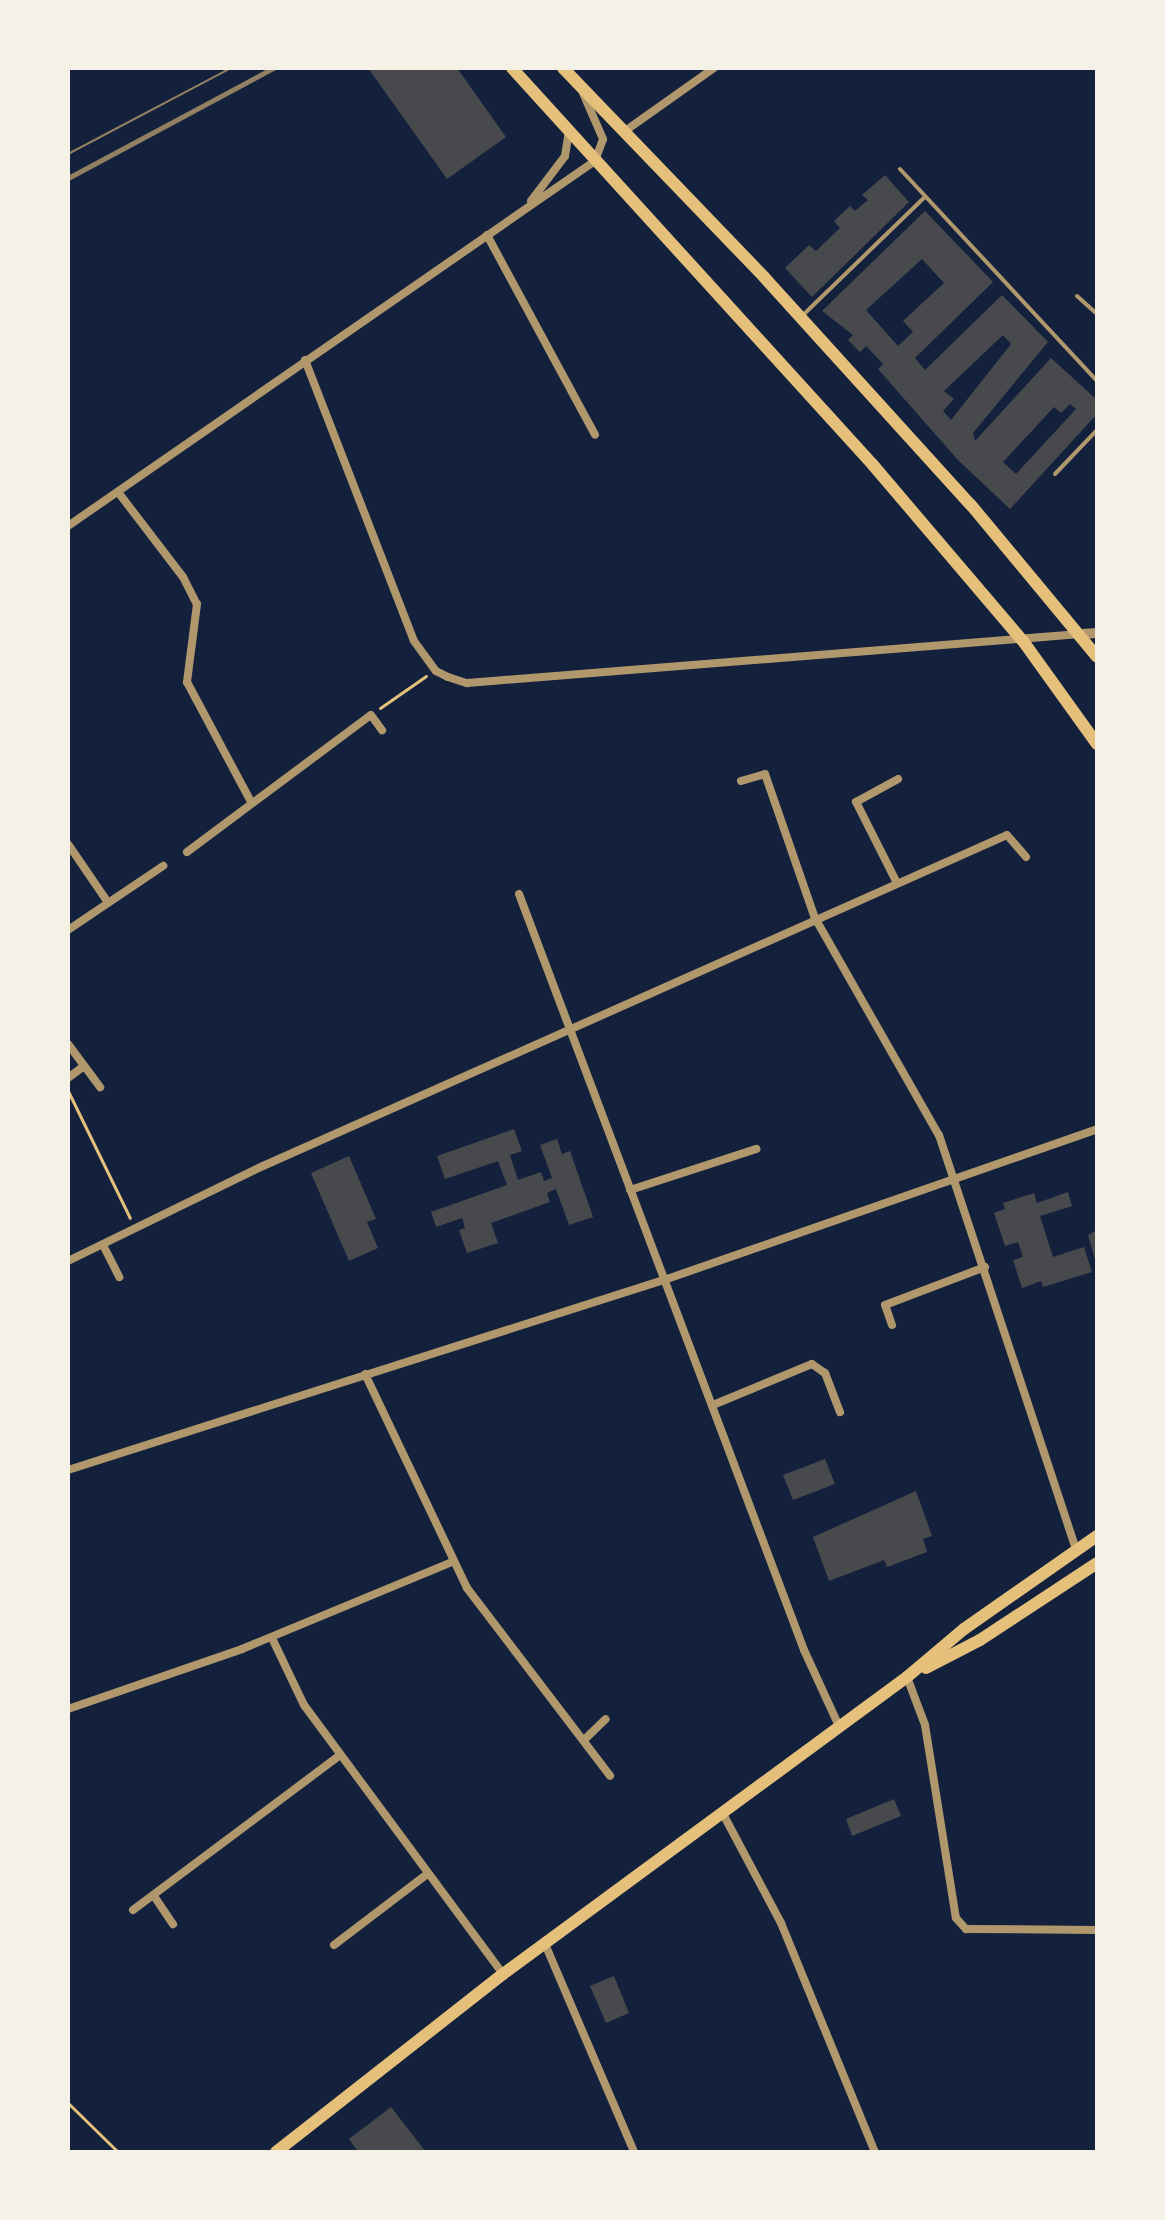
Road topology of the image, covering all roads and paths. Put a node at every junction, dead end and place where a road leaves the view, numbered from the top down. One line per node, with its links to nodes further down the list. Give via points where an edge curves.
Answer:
1 (512, 68): 6 (main road)
2 (563, 68): 4 (main road)
3 (714, 68): 5 (street)
4 (578, 85): 5 (main road); 7 (street, via 603,139)
5 (625, 131): 14 (main road)
6 (569, 132): 7 (main road); 10 (street, via 562,161)
7 (595, 161): 10 (street); 24 (main road, via 873,465)
8 (900, 169): 9 (lane)
9 (925, 196): 14 (lane); 16 (lane)
10 (526, 208): 11 (street)
11 (487, 235): 15 (street); 18 (street)
12 (1077, 296): 13 (lane)
13 (1097, 314)
14 (800, 318): 23 (main road)
15 (305, 360): 20 (street); 26 (street, via 414,641)
16 (1097, 381)
17 (1097, 430): 19 (lane)
18 (595, 435)
19 (1055, 474)
20 (118, 492): 21 (street); 32 (street, via 183,577 197,604 187,682)
21 (68, 526)
22 (1097, 633): 23 (street)
23 (1082, 634): 24 (street); 25 (main road)
24 (1023, 641): 26 (street, via 467,683); 29 (main road)
25 (1097, 657)
26 (436, 671): 27 (path)
27 (371, 715): 28 (street); 32 (street)
28 (382, 730)
29 (1097, 744)
30 (898, 779): 37 (street, via 856,802)
31 (741, 781): 40 (street, via 765,774)
32 (250, 800): 34 (street)
33 (68, 844): 39 (street)
34 (187, 852)
35 (1026, 857): 37 (street, via 1007,835)
36 (163, 866): 39 (street)
37 (897, 883): 40 (street)
38 (519, 894): 42 (street)
39 (107, 901): 41 (street)
40 (815, 918): 42 (street); 50 (street, via 939,1135)
41 (68, 930)
42 (575, 1031): 51 (street); 52 (street, via 263,1166)
43 (68, 1044): 44 (street)
44 (84, 1066): 45 (street); 46 (street)
45 (68, 1078)
46 (100, 1087)
47 (68, 1090): 52 (path)
48 (1097, 1129): 50 (street)
49 (756, 1149): 51 (street)
50 (957, 1179): 55 (street); 57 (street)
51 (630, 1190): 57 (street)
52 (135, 1228): 53 (street)
53 (103, 1245): 54 (street); 56 (street)
54 (68, 1261)
55 (985, 1267): 58 (street, via 885,1305); 64 (street)
56 (119, 1277)
57 (667, 1279): 59 (street); 60 (street)
58 (892, 1325)
59 (365, 1374): 62 (street); 65 (street)
60 (713, 1405): 61 (street, via 812,1364 825,1373); 71 (street, via 804,1650)
61 (840, 1412)
62 (68, 1470)
63 (1097, 1536): 64 (main road)
64 (1076, 1550): 68 (main road, via 964,1629)
65 (452, 1562): 67 (street); 72 (street)
66 (1097, 1563): 68 (main road, via 980,1640)
67 (272, 1638): 69 (street); 73 (street, via 304,1705)
68 (907, 1677): 71 (main road); 81 (street, via 925,1725 956,1918 966,1929)
69 (68, 1709)
70 (606, 1719): 72 (street)
71 (838, 1724): 75 (main road)
72 (584, 1740): 74 (street)
73 (339, 1756): 76 (street); 77 (street)
74 (610, 1776)
75 (722, 1812): 82 (main road); 89 (street, via 781,1923)
76 (426, 1875): 83 (street); 84 (street)
77 (154, 1896): 78 (street); 80 (street)
78 (133, 1910)
79 (1097, 1920): 81 (street)
80 (173, 1924)
81 (1096, 1931)
82 (545, 1944): 84 (main road); 88 (street)
83 (334, 1945)
84 (503, 1974): 87 (main road)
85 (68, 2103): 86 (path)
86 (118, 2152)
87 (276, 2152)
88 (634, 2152)
89 (875, 2152)

